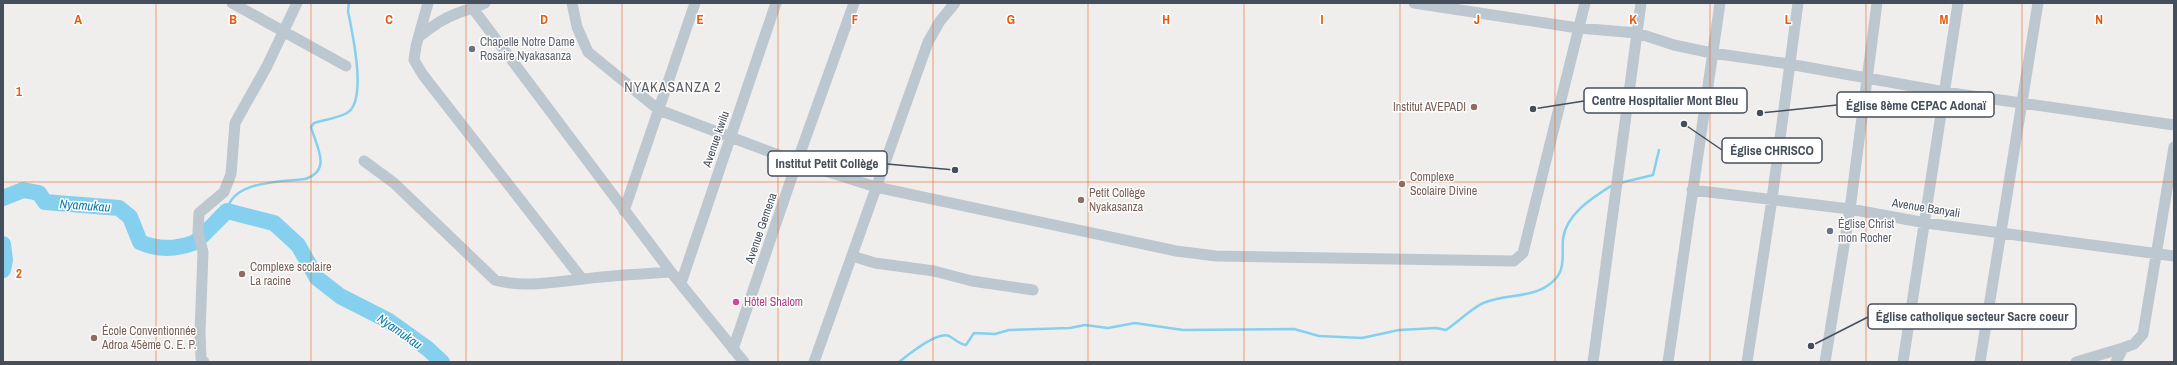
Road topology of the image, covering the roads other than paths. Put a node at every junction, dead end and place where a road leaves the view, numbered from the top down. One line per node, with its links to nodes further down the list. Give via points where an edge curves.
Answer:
1 (232, 3): 20 (street)
2 (297, 3): 20 (street)
3 (428, 3): 22 (street)
4 (485, 3): 18 (street)
5 (572, 3): 29 (street, via 588,52)
6 (695, 3): 29 (street)
7 (776, 3): 31 (street, Avenue kwilu)
8 (854, 3): 34 (street, Avenue Gemena)
9 (955, 3): 35 (street, via 940,21 928,42)
10 (1414, 3): 19 (street)
11 (1585, 3): 19 (street)
12 (1641, 3): 21 (street)
13 (1720, 3): 23 (street)
14 (1798, 3): 24 (street)
15 (1878, 3): 26 (street)
16 (1958, 3): 27 (street)
17 (2038, 3): 28 (street)
18 (474, 6): 22 (street, via 433,25); 39 (street)
19 (1578, 28): 21 (street); 35 (street, via 1523,253 1514,261 1216,256)
20 (283, 33): 25 (street); 51 (street, via 235,123 230,180 224,192 199,213 198,232 203,252 200,334 201,358)
21 (1637, 33): 23 (street, via 1674,45); 54 (street)
22 (420, 36): 46 (street, via 414,60 423,75)
23 (1712, 53): 24 (street); 36 (street)
24 (1789, 64): 26 (street); 37 (street)
25 (346, 66)
26 (1866, 77): 27 (street); 38 (street)
27 (1945, 92): 28 (street); 40 (street)
28 (2022, 104): 30 (street); 41 (street)
29 (659, 110): 31 (street); 39 (street)
30 (2174, 125)
31 (730, 138): 34 (street); 47 (street, Avenue kwilu)
32 (2174, 147): 42 (street)
33 (364, 161): 46 (street, via 394,183 495,280 504,283 552,284)
34 (797, 162): 35 (street); 50 (street, Avenue Gemena)
35 (876, 187): 43 (street)
36 (1692, 190): 37 (street, Avenue Banyali); 55 (street)
37 (1772, 200): 38 (street, Avenue Banyali); 56 (street)
38 (1850, 209): 40 (street, Avenue Banyali); 57 (street)
39 (624, 211): 45 (street)
40 (1926, 222): 41 (street, Avenue Banyali); 58 (street)
41 (2002, 232): 42 (street, Avenue Banyali); 59 (street)
42 (2156, 254): 44 (street, Avenue Banyali); 49 (street, via 2143,334 2134,344)
43 (852, 256): 48 (street, via 875,263 934,271 972,281); 53 (street)
44 (2174, 256)
45 (671, 272): 46 (street); 47 (street)
46 (582, 279)
47 (681, 283): 50 (street)
48 (1033, 290)
49 (2124, 348): 60 (street); 61 (street)
50 (733, 349): 52 (street)
51 (204, 362)
52 (744, 362)
53 (814, 362)
54 (1593, 362)
55 (1668, 362)
56 (1747, 362)
57 (1825, 362)
58 (1903, 362)
59 (1980, 362)
60 (2076, 362)
61 (2116, 362)

